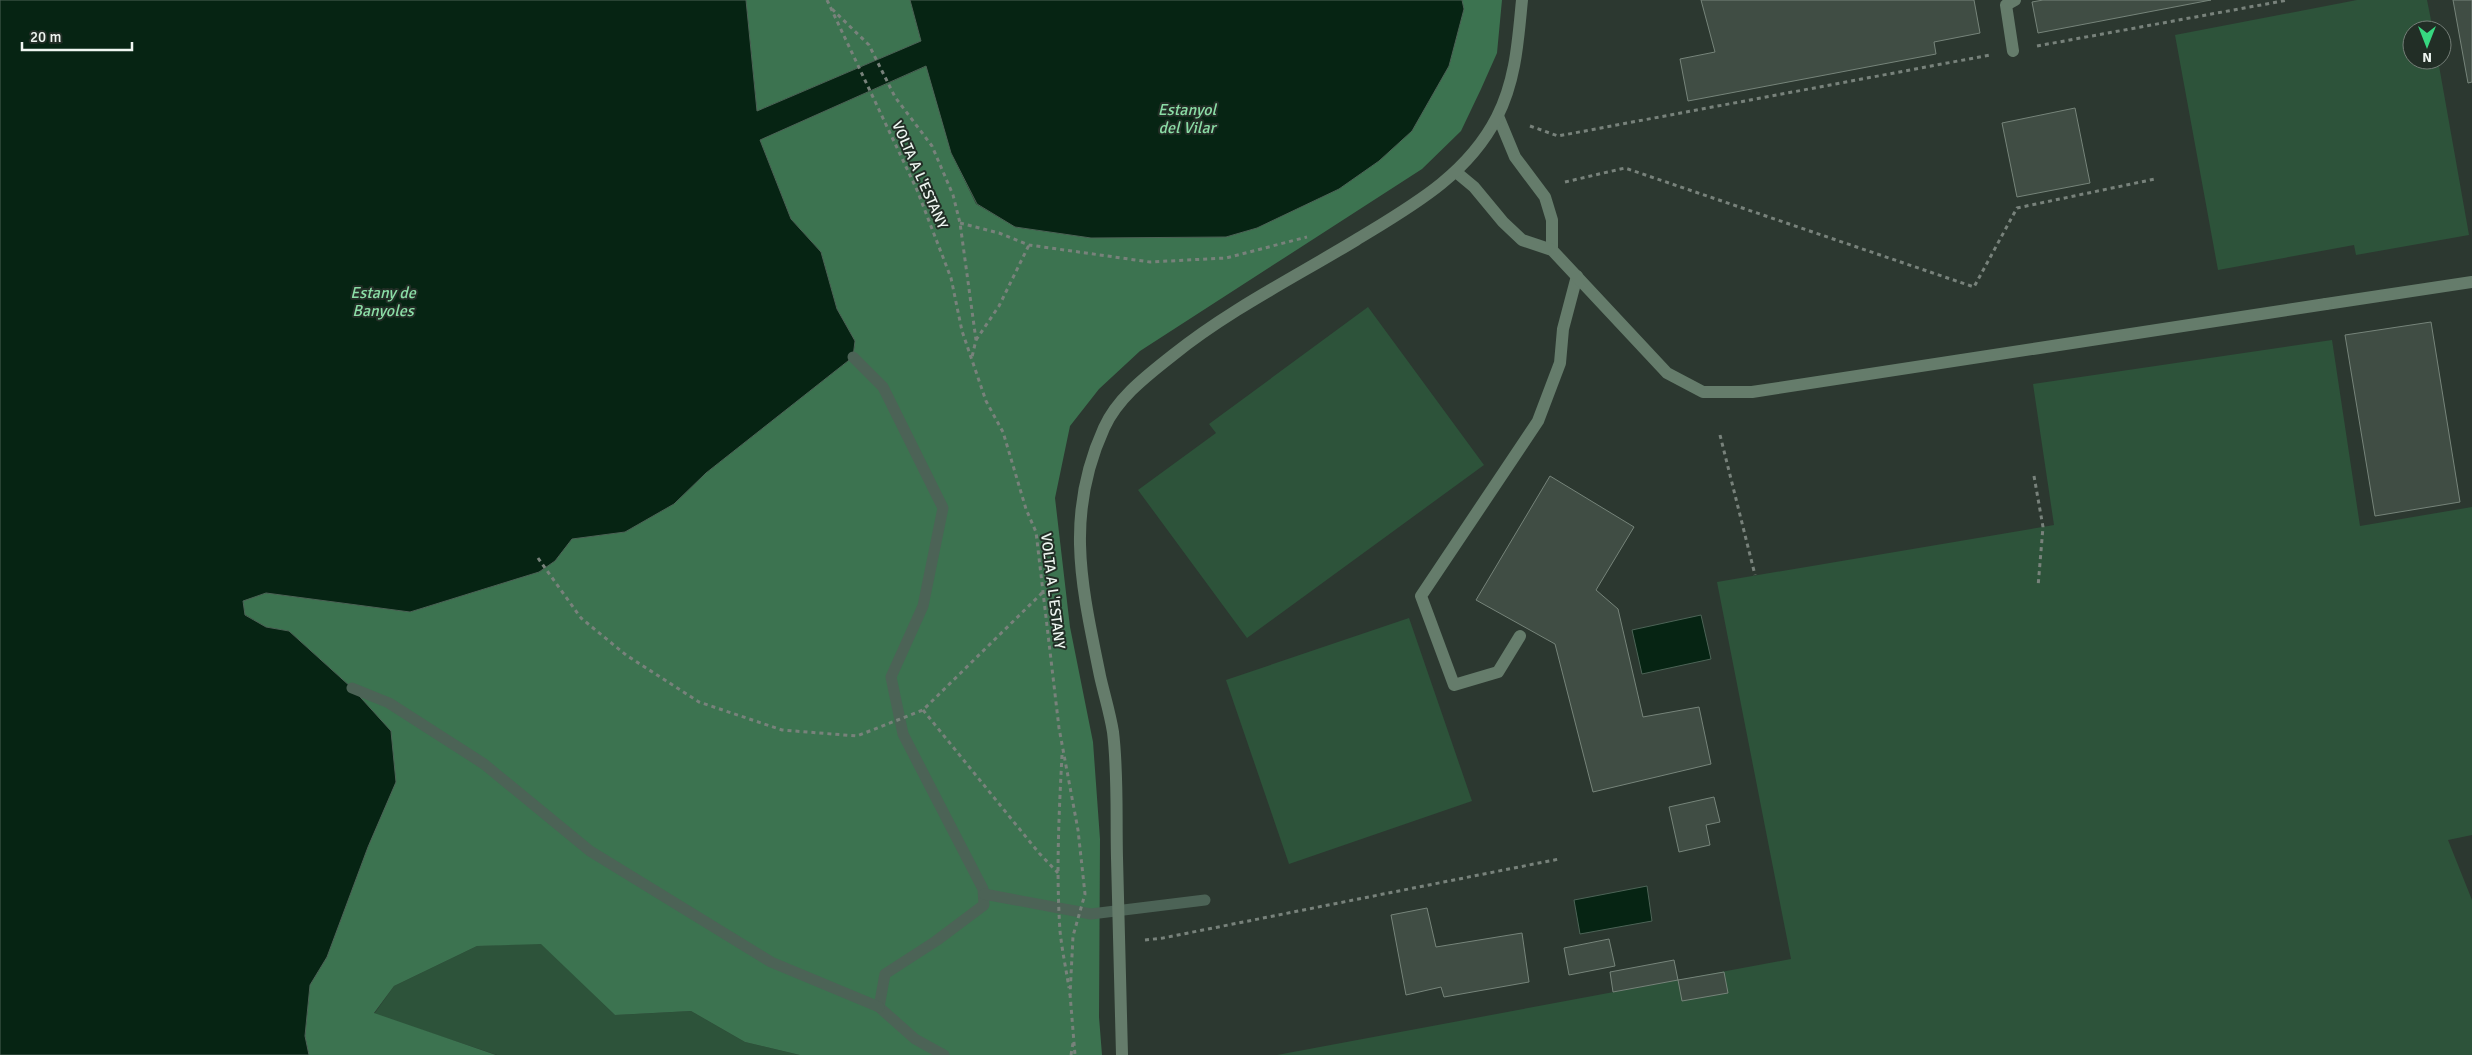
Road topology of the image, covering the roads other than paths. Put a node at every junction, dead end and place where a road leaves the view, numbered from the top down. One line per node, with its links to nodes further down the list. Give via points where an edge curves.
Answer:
1 (1522, 0): 4 (street, via 1513,74)
2 (2015, 0): 3 (street, via 2006,5)
3 (2012, 51)
4 (1498, 116): 5 (street, via 1478,147); 6 (street, via 1515,157 1545,197 1552,220)
5 (1456, 172): 6 (street, via 1522,240); 10 (street, via 1420,201 1198,335 1137,384 1106,424 1091,464 1081,513 1079,549 1081,583 1113,730)
6 (1552, 250): 7 (street)
7 (1577, 276): 8 (street, via 1667,373 1703,392 1752,392); 9 (street, via 1563,329 1560,364 1538,421 1421,596 1454,684 1498,672)
8 (2472, 282)
9 (1520, 636)
10 (1122, 1055)

